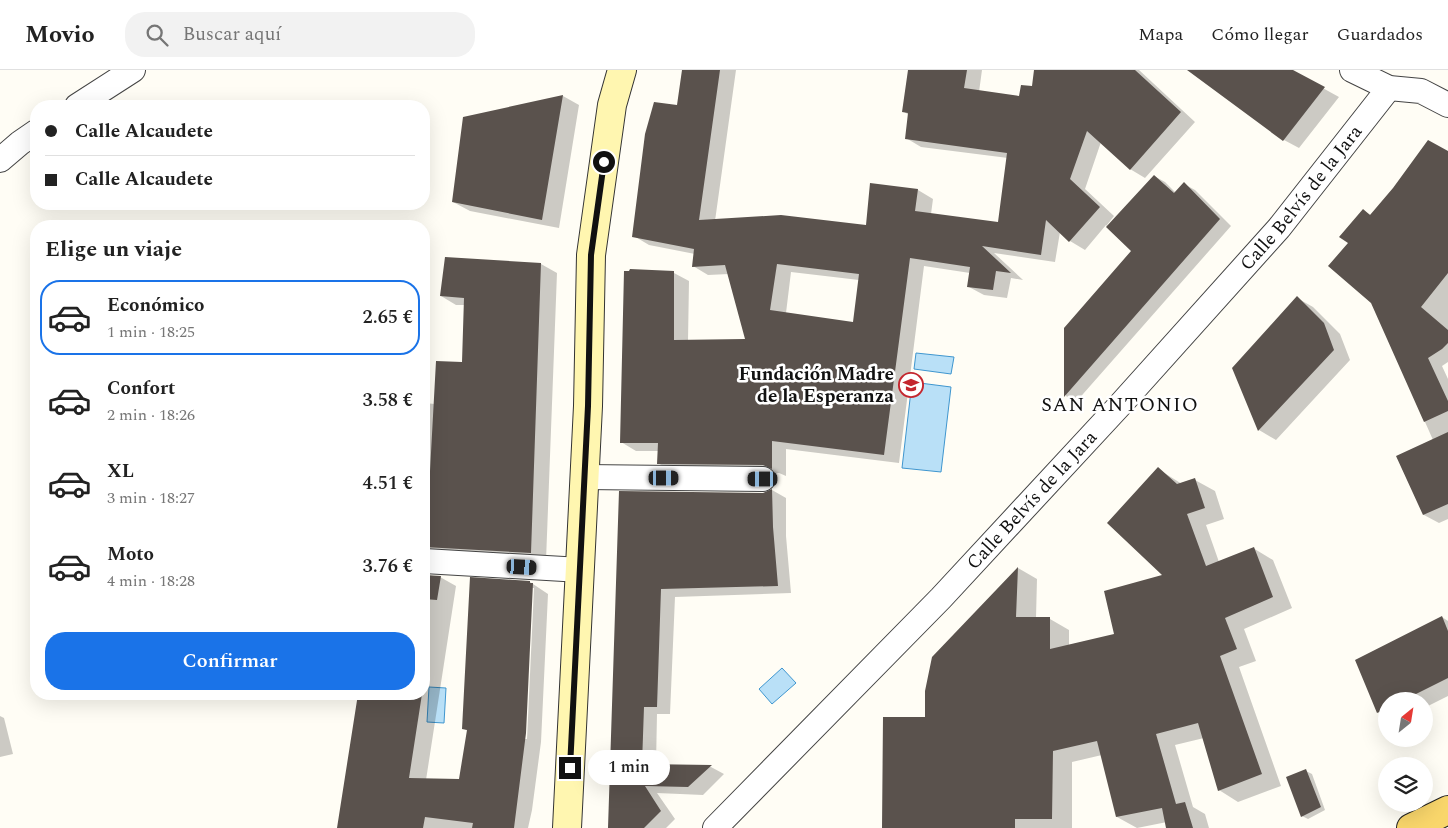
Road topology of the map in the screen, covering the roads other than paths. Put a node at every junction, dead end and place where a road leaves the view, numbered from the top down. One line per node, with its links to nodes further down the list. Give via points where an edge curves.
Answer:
1 (133, 70): 5 (street)
2 (622, 70): 9 (main road, via 612,105 591,255)
3 (1352, 70): 4 (street)
4 (1389, 88): 6 (street, via 1421,91); 15 (street, Calle Belvís de la Jara, via 1280,228 1120,405 941,598)
5 (86, 100)
6 (1448, 104)
7 (30, 136): 8 (street)
8 (0, 160)
9 (585, 477): 10 (street); 12 (main road)
10 (763, 479)
11 (430, 562): 12 (street)
12 (581, 570): 14 (main road)
13 (1448, 810): 16 (main road)
14 (568, 828)
15 (715, 828)
16 (1411, 828)

